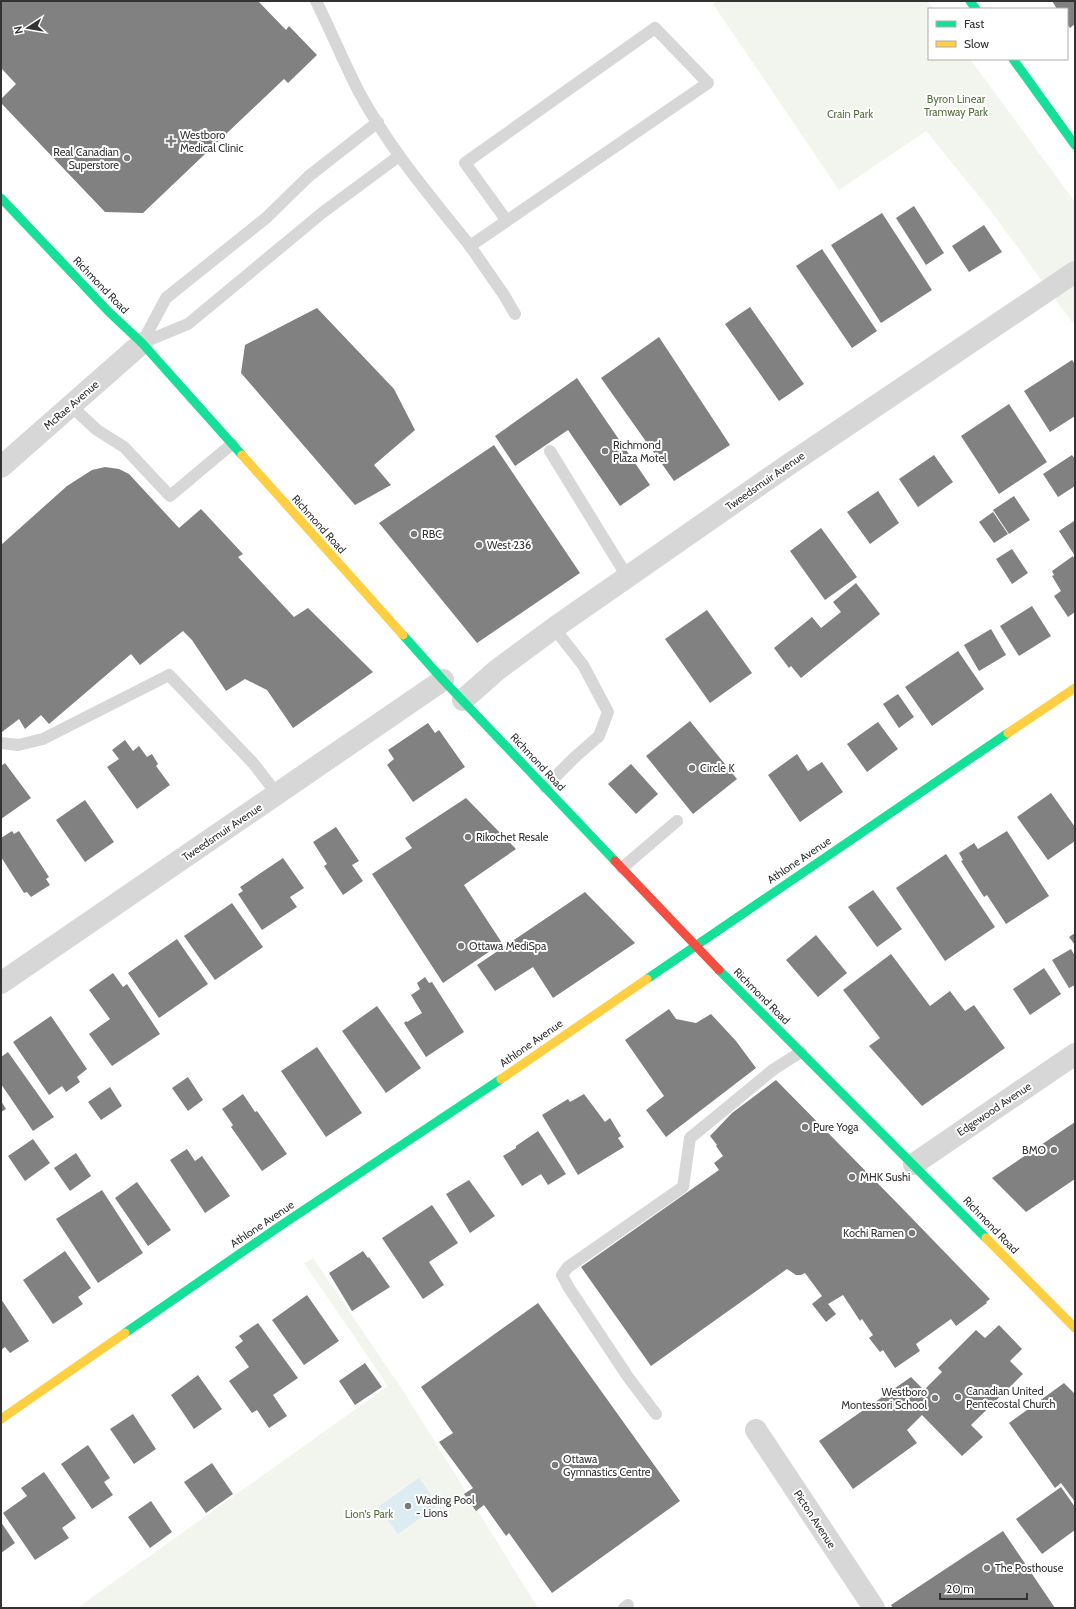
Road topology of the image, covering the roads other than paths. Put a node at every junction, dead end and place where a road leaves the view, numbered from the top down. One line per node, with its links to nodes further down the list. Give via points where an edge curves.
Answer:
1 (316, 1): 3 (lane, via 359,92)
2 (1014, 60): 4 (main road)
3 (378, 122): 5 (lane); 11 (lane, via 309,176 266,218 166,298)
4 (1075, 145)
5 (399, 156): 8 (lane); 11 (lane, via 322,213 188,324)
6 (1, 198): 11 (main road, Richmond Road, via 109,312)
7 (507, 221): 7 (lane, via 649,123 708,83 655,28 466,163); 8 (lane)
8 (470, 246): 10 (lane)
9 (1075, 272): 16 (street, Tweedsmuir Avenue, via 788,465)
10 (515, 314)
11 (142, 343): 12 (street, McRae Avenue); 13 (main road, Richmond Road)
12 (71, 406): 13 (lane, via 97,430 124,447 170,496); 15 (street, McRae Avenue)
13 (232, 444): 18 (main road, Richmond Road)
14 (550, 451): 16 (lane)
15 (1, 467)
16 (628, 578): 17 (street, Tweedsmuir Avenue)
17 (554, 628): 20 (street, Tweedsmuir Avenue, via 497,670); 22 (lane, via 583,665 608,712 599,736)
18 (443, 680): 20 (main road, Richmond Road); 23 (street, Tweedsmuir Avenue)
19 (1075, 688): 26 (main road, Athlone Avenue)
20 (463, 700): 22 (main road, Richmond Road)
21 (1, 743): 23 (lane, via 18,745 43,739 169,675 252,763)
22 (545, 787): 25 (main road, Richmond Road)
23 (277, 794): 27 (street, Tweedsmuir Avenue)
24 (677, 821): 25 (lane)
25 (622, 868): 26 (main road, Richmond Road)
26 (695, 946): 28 (main road, Richmond Road); 33 (main road, Athlone Avenue, via 280,1226)
27 (1, 983)
28 (802, 1052): 30 (main road, Richmond Road); 32 (lane, via 774,1069 690,1138 683,1187 568,1267 562,1275 628,1377)
29 (1075, 1054): 30 (street, Edgewood Avenue)
30 (914, 1164): 31 (main road, Richmond Road)
31 (1075, 1328)
32 (656, 1414)
33 (1, 1419)
34 (756, 1430): 35 (street, Picton Avenue)
35 (874, 1608)

